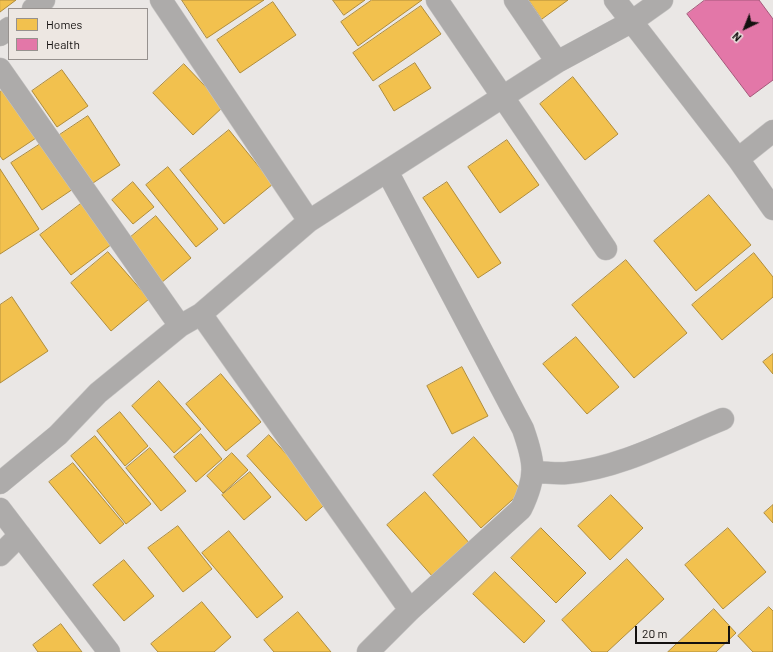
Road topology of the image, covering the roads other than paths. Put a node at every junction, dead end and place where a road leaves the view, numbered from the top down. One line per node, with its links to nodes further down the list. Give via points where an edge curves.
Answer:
1 (44, 0): 7 (street)
2 (161, 0): 18 (street)
3 (437, 0): 13 (street)
4 (515, 0): 11 (street)
5 (615, 0): 8 (street)
6 (662, 0): 8 (street)
7 (34, 8)
8 (631, 22): 11 (street); 15 (street)
9 (8, 29): 10 (street)
10 (0, 35)
11 (557, 62): 13 (street)
12 (0, 69): 21 (street)
13 (503, 96): 16 (street); 19 (street)
14 (773, 131): 15 (street)
15 (738, 159): 17 (street)
16 (387, 171): 18 (street); 23 (street, via 523,429 532,454)
17 (773, 209)
18 (309, 221): 20 (street)
19 (606, 249)
20 (201, 314): 21 (street); 28 (street)
21 (180, 326): 24 (street, via 98,393 58,435)
22 (723, 419): 23 (street, via 620,461 566,473)
23 (533, 472): 28 (street, via 530,490 521,510)
24 (0, 483)
25 (0, 509): 26 (street)
26 (20, 535): 27 (street); 29 (street)
27 (0, 555)
28 (410, 610): 30 (street)
29 (110, 652)
30 (368, 652)

